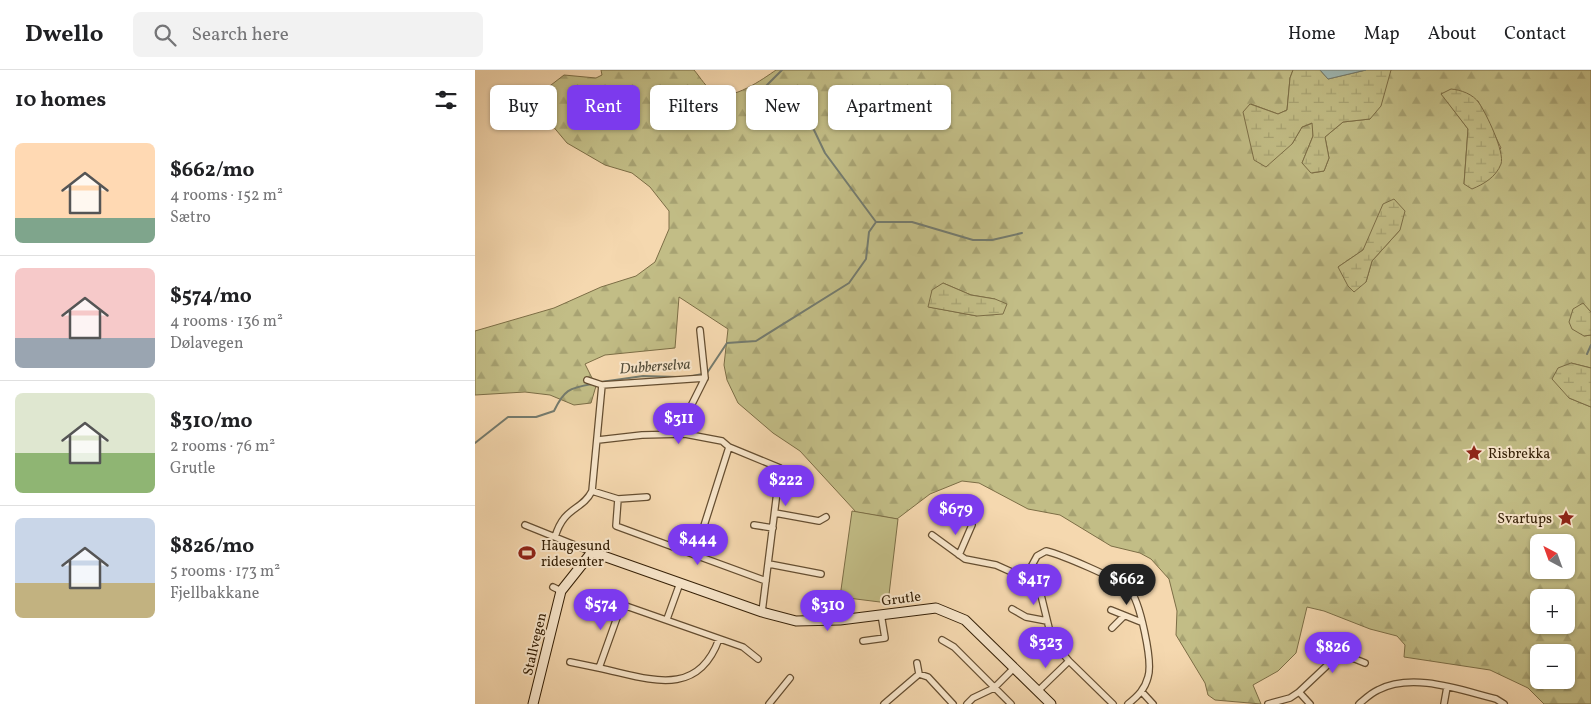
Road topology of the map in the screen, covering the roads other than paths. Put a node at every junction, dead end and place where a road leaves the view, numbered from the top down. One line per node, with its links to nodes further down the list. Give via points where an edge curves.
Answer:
1 (700, 330): 2 (street)
2 (705, 378): 4 (street); 5 (street, via 692,404)
3 (587, 380): 4 (street)
4 (602, 385): 6 (street)
5 (685, 434): 6 (street); 7 (street, via 722,441)
6 (598, 440): 8 (street)
7 (729, 447): 12 (street, via 780,468); 20 (street)
8 (592, 491): 10 (street); 18 (street, via 586,500 565,516)
9 (647, 498): 10 (street)
10 (618, 499): 20 (street, via 616,526)
11 (957, 512): 21 (street, via 972,525)
12 (775, 513): 13 (street, via 819,521); 16 (street)
13 (826, 517)
14 (525, 525): 18 (street, Grutle)
15 (754, 525): 16 (street)
16 (773, 528): 22 (street)
17 (931, 535): 21 (street)
18 (555, 537): 19 (street, Grutle)
19 (592, 552): 26 (street, Grutle); 53 (street, Stallvegen, via 557,589)
20 (695, 554): 25 (street)
21 (959, 555): 24 (street, via 996,565)
22 (769, 564): 23 (street); 25 (street)
23 (821, 574)
24 (1025, 578): 33 (street, via 1040,591); 34 (street, via 1040,552 1050,552 1130,590 1137,602)
25 (766, 581): 29 (street)
26 (680, 583): 29 (street, Grutle); 32 (street)
27 (1012, 609): 33 (street)
28 (1111, 610): 31 (street)
29 (762, 612): 30 (street, Grutle, via 797,621)
30 (881, 614): 38 (street, via 885,638); 45 (street, Grutle, via 936,608 951,613 965,620)
31 (1124, 616): 34 (street); 35 (street)
32 (667, 619): 36 (street); 44 (street, via 623,606)
33 (1047, 621): 40 (street, via 1051,636)
34 (1141, 622): 51 (street, via 1150,664)
35 (1112, 628)
36 (719, 639): 39 (street, via 743,647); 44 (street, via 700,670 677,681)
37 (942, 640): 49 (street, via 954,647)
38 (863, 641)
39 (759, 659)
40 (1069, 661): 50 (street); 60 (street)
41 (570, 662): 44 (street)
42 (917, 663): 46 (street)
43 (1365, 663): 52 (street, via 1345,655 1335,658)
44 (599, 668)
45 (1014, 668): 49 (street); 50 (street, Grutle)
46 (919, 674): 55 (street); 56 (street, via 927,677)
47 (790, 678): 54 (street)
48 (1447, 687): 65 (street, via 1402,683 1378,690); 66 (street); 67 (street)
49 (994, 688): 57 (street); 58 (street)
50 (1038, 691): 59 (street, Grutle)
51 (1142, 692): 61 (street); 62 (street)
52 (1299, 692): 63 (street); 64 (street)
53 (533, 704)
54 (769, 704)
55 (884, 704)
56 (953, 704)
57 (967, 704)
58 (1011, 704)
59 (1051, 704)
60 (1113, 704)
61 (1128, 704)
62 (1153, 704)
63 (1268, 704)
64 (1310, 704)
65 (1359, 704)
66 (1444, 704)
67 (1504, 704)

